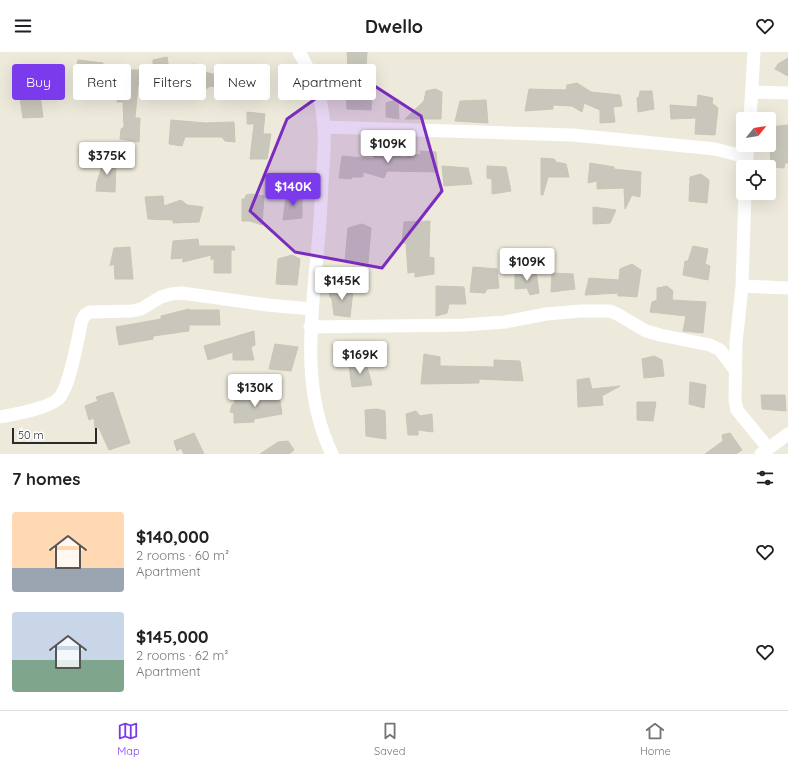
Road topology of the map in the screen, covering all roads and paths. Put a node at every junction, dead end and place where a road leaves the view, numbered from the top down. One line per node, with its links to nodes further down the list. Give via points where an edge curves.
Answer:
1 (299, 52): 6 (street, via 319,96)
2 (754, 52): 3 (street)
3 (752, 92): 4 (street); 5 (street)
4 (788, 93)
5 (751, 112)
6 (324, 127): 7 (street, via 573,135 715,149); 11 (street, via 320,230)
7 (747, 156)
8 (745, 200): 9 (street)
9 (742, 286): 10 (street); 13 (street, via 736,343)
10 (788, 288)
11 (312, 309): 12 (street); 14 (street, via 182,293 161,297 141,309 132,311 90,312 82,320 66,388 59,399 27,412)
12 (310, 327): 13 (street, via 464,325 505,322 546,314 610,311 646,331 710,345 720,350); 17 (street, via 312,385 325,441)
13 (736, 372): 16 (street, via 737,410)
14 (0, 417)
15 (788, 434): 16 (street)
16 (764, 451)
17 (332, 454)

